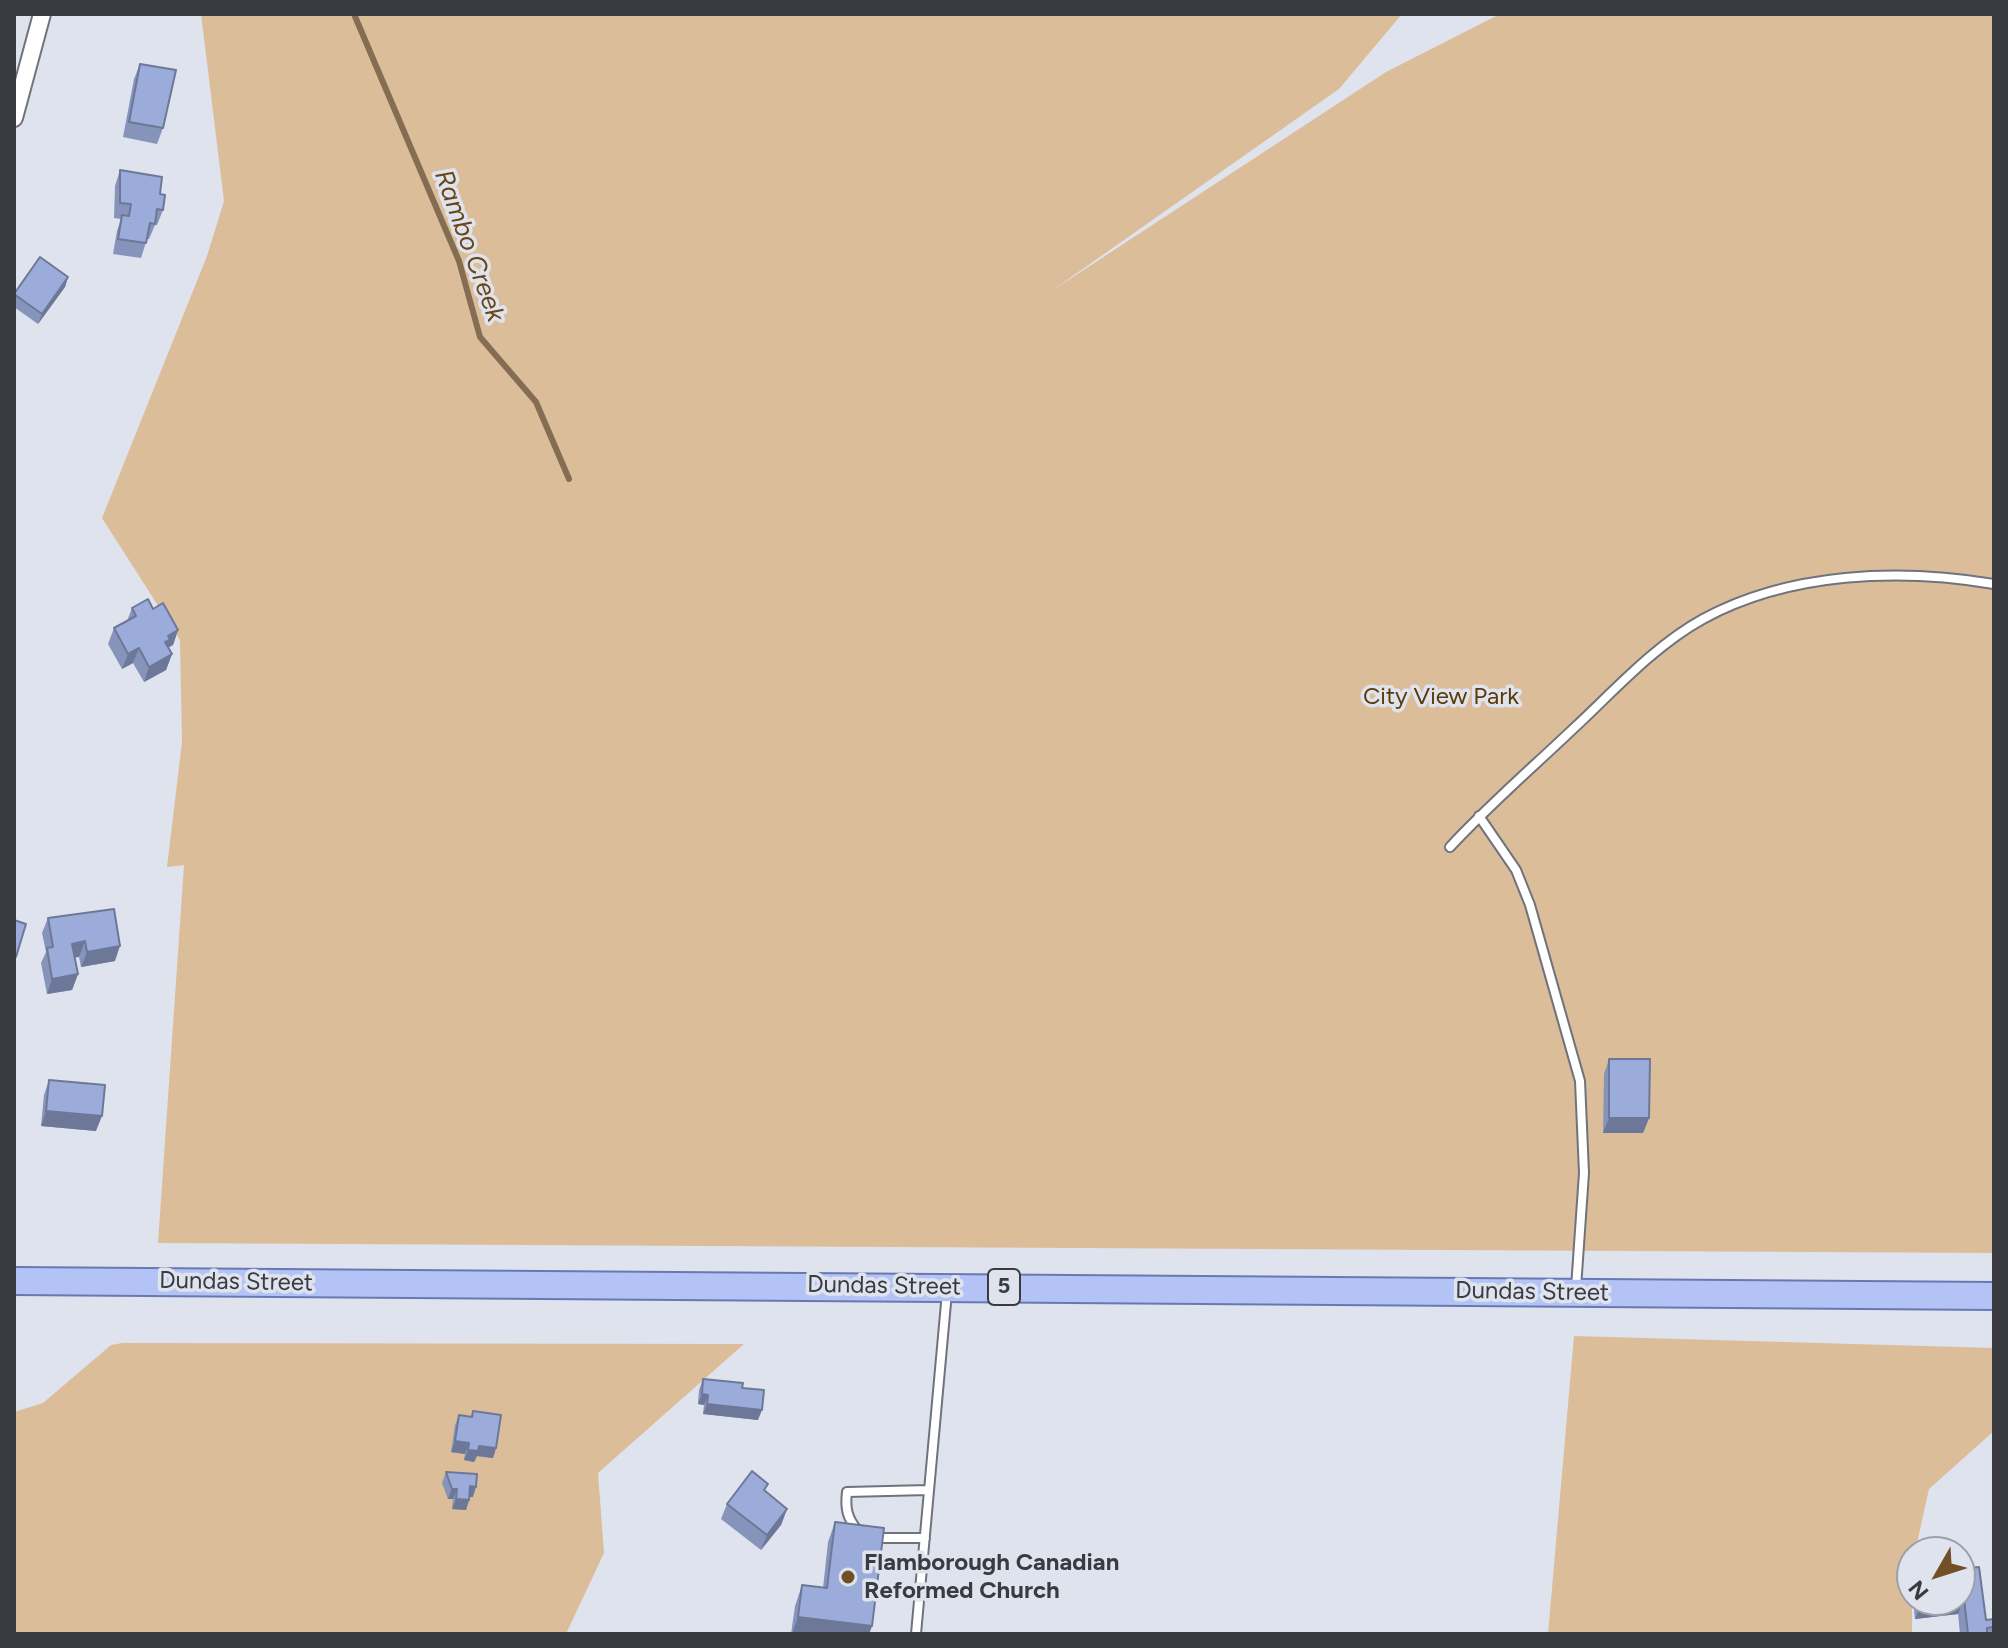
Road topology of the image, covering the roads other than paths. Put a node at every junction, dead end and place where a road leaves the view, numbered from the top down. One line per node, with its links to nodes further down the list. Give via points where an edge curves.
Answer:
1 (42, 14): 2 (street)
2 (14, 118)
3 (1994, 584): 4 (lane, via 1917,575 1836,579 1763,594 1703,619 1659,649)
4 (1479, 816): 5 (lane); 8 (lane, via 1516,870 1530,905 1580,1081 1584,1173)
5 (1450, 847)
6 (14, 1281): 7 (main road, Dundas Street / 5)
7 (948, 1287): 8 (main road, Dundas Street / 5); 10 (lane)
8 (1575, 1292): 9 (main road, Dundas Street / 5)
9 (1994, 1296)
10 (928, 1490): 11 (lane); 11 (lane, via 847,1492 845,1506 849,1521 872,1538)
11 (925, 1538): 12 (lane)
12 (916, 1634)

